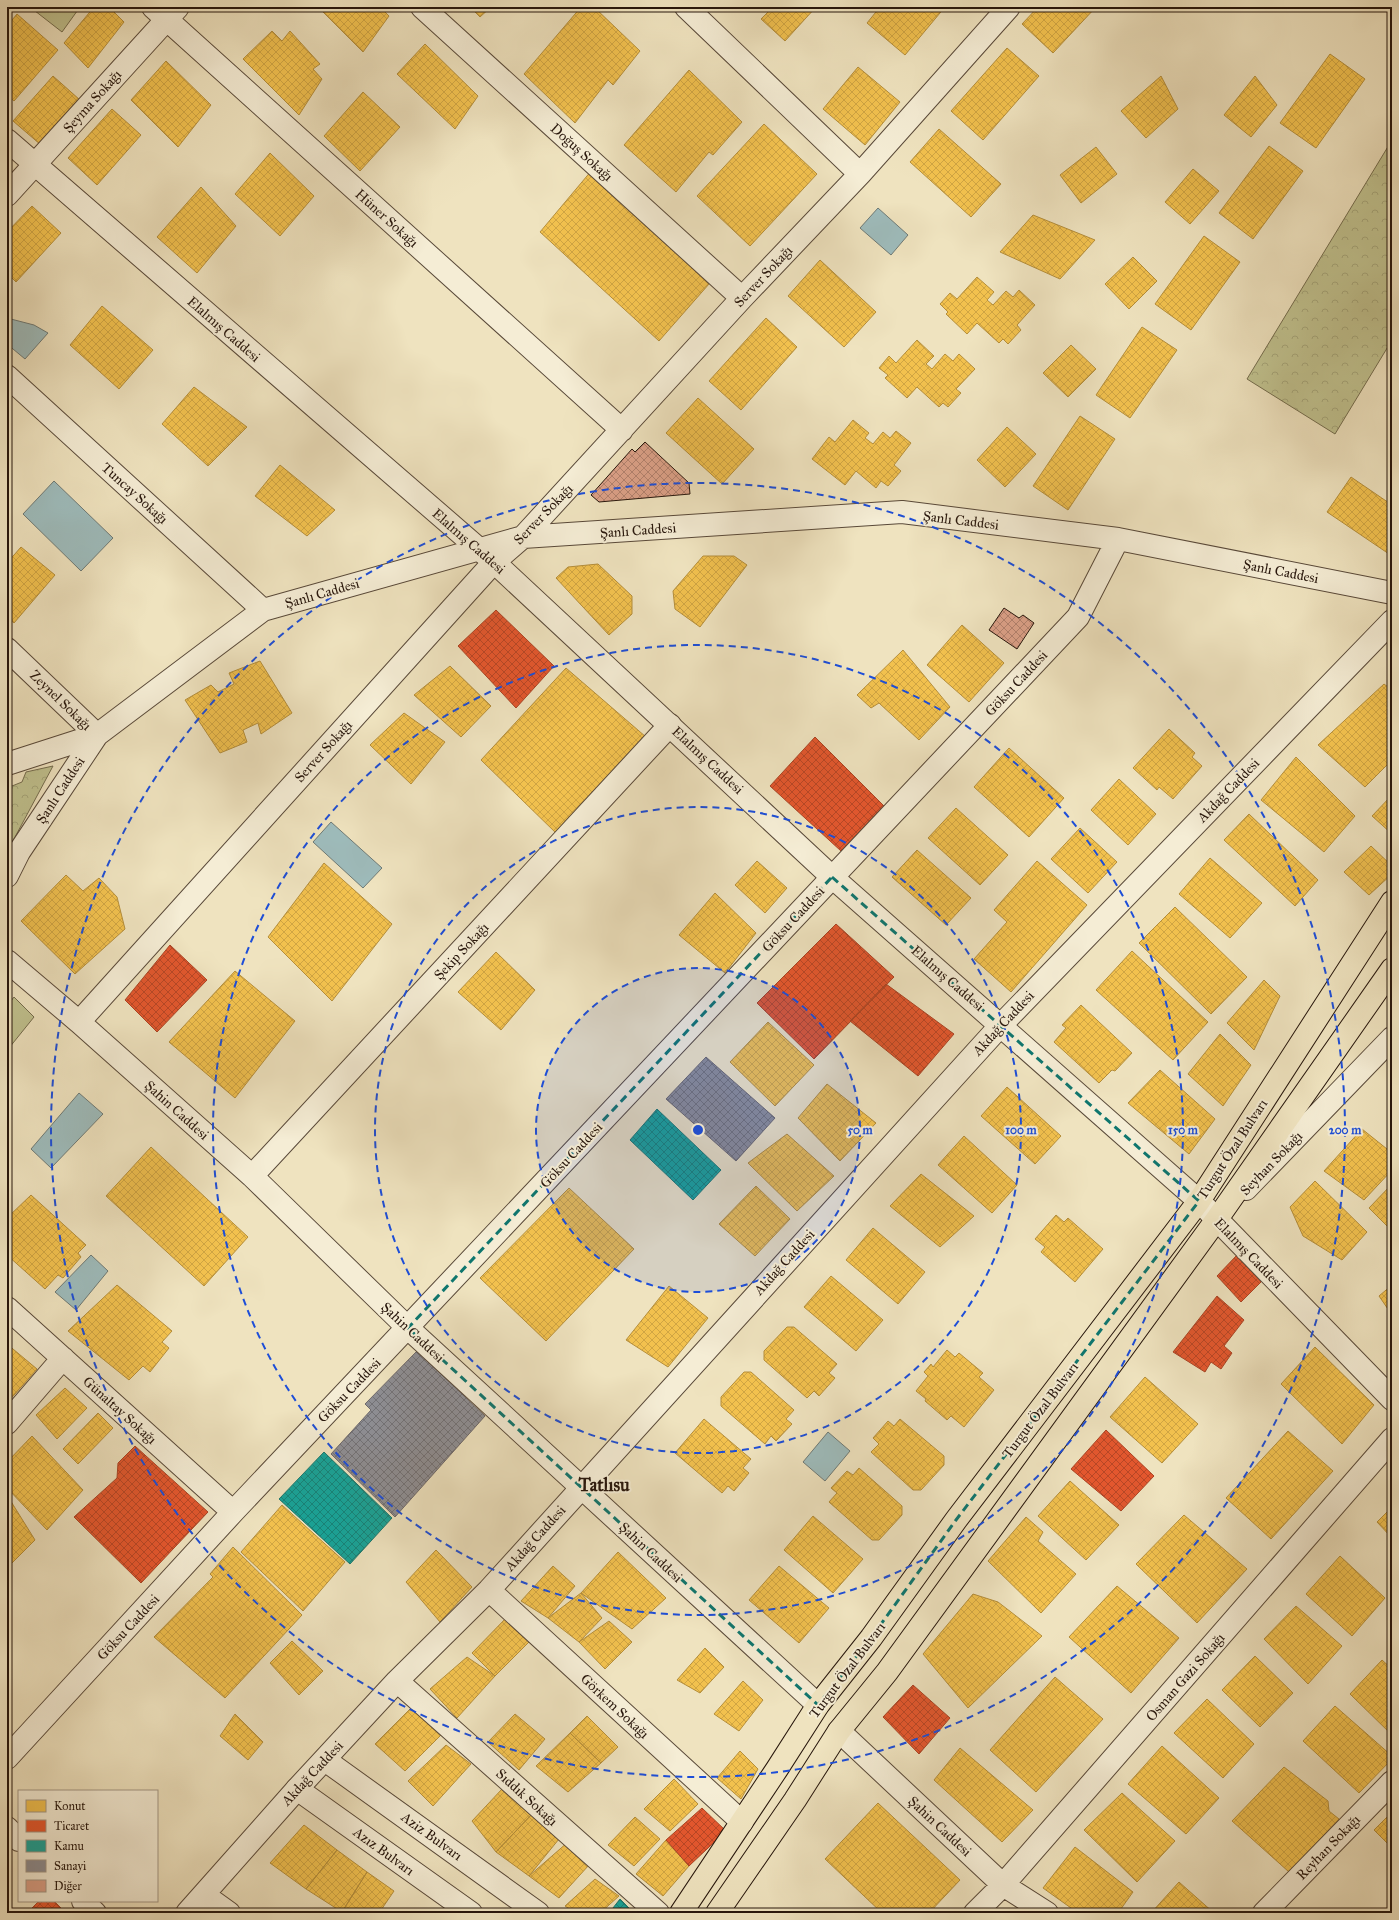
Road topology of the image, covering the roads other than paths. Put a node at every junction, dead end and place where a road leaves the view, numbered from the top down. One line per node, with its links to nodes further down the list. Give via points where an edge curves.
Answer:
1 (422, 7): 9 (street, Doğuş Sokağı)
2 (686, 7): 7 (street)
3 (1009, 7): 7 (street, Server Sokağı)
4 (166, 11): 6 (street, Şeyma Sokağı); 11 (street, Hüner Sokağı)
5 (7, 140): 6 (street, Elalmış Caddesi)
6 (35, 165): 8 (street, Şeyma Sokağı); 14 (street, Elalmış Caddesi)
7 (860, 174): 9 (street, Server Sokağı)
8 (7, 195)
9 (742, 298): 11 (street, Server Sokağı)
10 (7, 376): 16 (street, Tuncay Sokağı)
11 (622, 430): 12 (street, Server Sokağı)
12 (523, 537): 13 (street, Şanlı Caddesi, via 902,512); 14 (street, Şanlı Caddesi)
13 (1118, 540): 15 (street, Şanlı Caddesi); 23 (street, Göksu Caddesi, via 1078,617)
14 (486, 556): 16 (street, Şanlı Caddesi); 19 (street, Elalmış Caddesi); 27 (street, Server Sokağı)
15 (1392, 593)
16 (263, 610): 20 (street, Şanlı Caddesi)
17 (1392, 621): 28 (street, Akdağ Caddesi)
18 (7, 649): 20 (street, Zeynel Sokağı)
19 (670, 725): 23 (street, Elalmış Caddesi); 30 (street, Şekip Sokağı)
20 (97, 735): 21 (street); 22 (street, Şanlı Caddesi, via 19,852)
21 (7, 764)
22 (7, 876)
23 (832, 877): 28 (street, Elalmış Caddesi); 34 (street, Göksu Caddesi)
24 (1392, 902): 31 (main road, Turgut Özal Bulvarı)
25 (7, 961): 27 (street, Şahin Caddesi)
26 (1392, 969): 32 (main road, Turgut Özal Bulvarı)
27 (80, 1022): 30 (street, Şahin Caddesi)
28 (1001, 1024): 31 (street, Elalmış Caddesi); 39 (street, Akdağ Caddesi)
29 (1392, 1038): 32 (street, Seyhan Sokağı)
30 (252, 1176): 34 (street, Şahin Caddesi)
31 (1199, 1201): 32 (street, Elalmış Caddesi); 43 (main road, Turgut Özal Bulvarı)
32 (1217, 1219): 36 (street, Elalmış Caddesi); 44 (main road, Turgut Özal Bulvarı, via 887,1672)
33 (7, 1308): 35 (street, Günaltay Sokağı)
34 (408, 1328): 39 (street, Şahin Caddesi); 40 (street, Göksu Caddesi)
35 (63, 1358): 37 (street); 40 (street, Günaltay Sokağı)
36 (1392, 1399)
37 (7, 1423)
38 (1392, 1439): 52 (street, Osman Gazi Sokağı)
39 (580, 1487): 41 (street, Akdağ Caddesi); 43 (street, Şahin Caddesi)
40 (233, 1512): 45 (street, Göksu Caddesi)
41 (489, 1590): 42 (street, Akdağ Caddesi); 49 (street, Görkem Sokağı)
42 (397, 1681): 46 (street, Akdağ Caddesi); 60 (street, Sıddık Sokağı)
43 (818, 1705): 49 (main road, Turgut Özal Bulvarı)
44 (838, 1731): 52 (street, Şahin Caddesi); 62 (main road, Turgut Özal Bulvarı, via 795,1800)
45 (7, 1758)
46 (326, 1760): 48 (street, Akdağ Caddesi); 59 (street, Aziz Bulvarı)
47 (1392, 1782): 65 (street, Reyhan Sokağı)
48 (297, 1789): 53 (street, Akdağ Caddesi); 58 (street, Azız Bulvarı)
49 (742, 1822): 61 (main road, Turgut Özal Bulvarı)
50 (7, 1828): 51 (street)
51 (18, 1839)
52 (1003, 1886): 63 (street, Osman Gazi Sokağı); 64 (street, Şahin Caddesi)
53 (204, 1895): 56 (street, Akdağ Caddesi); 57 (street)
54 (84, 1902): 55 (street)
55 (95, 1913)
56 (187, 1913)
57 (229, 1913)
58 (471, 1913)
59 (538, 1913)
60 (658, 1913)
61 (681, 1913)
62 (717, 1913)
63 (975, 1913)
64 (1048, 1913)
65 (1264, 1913)

